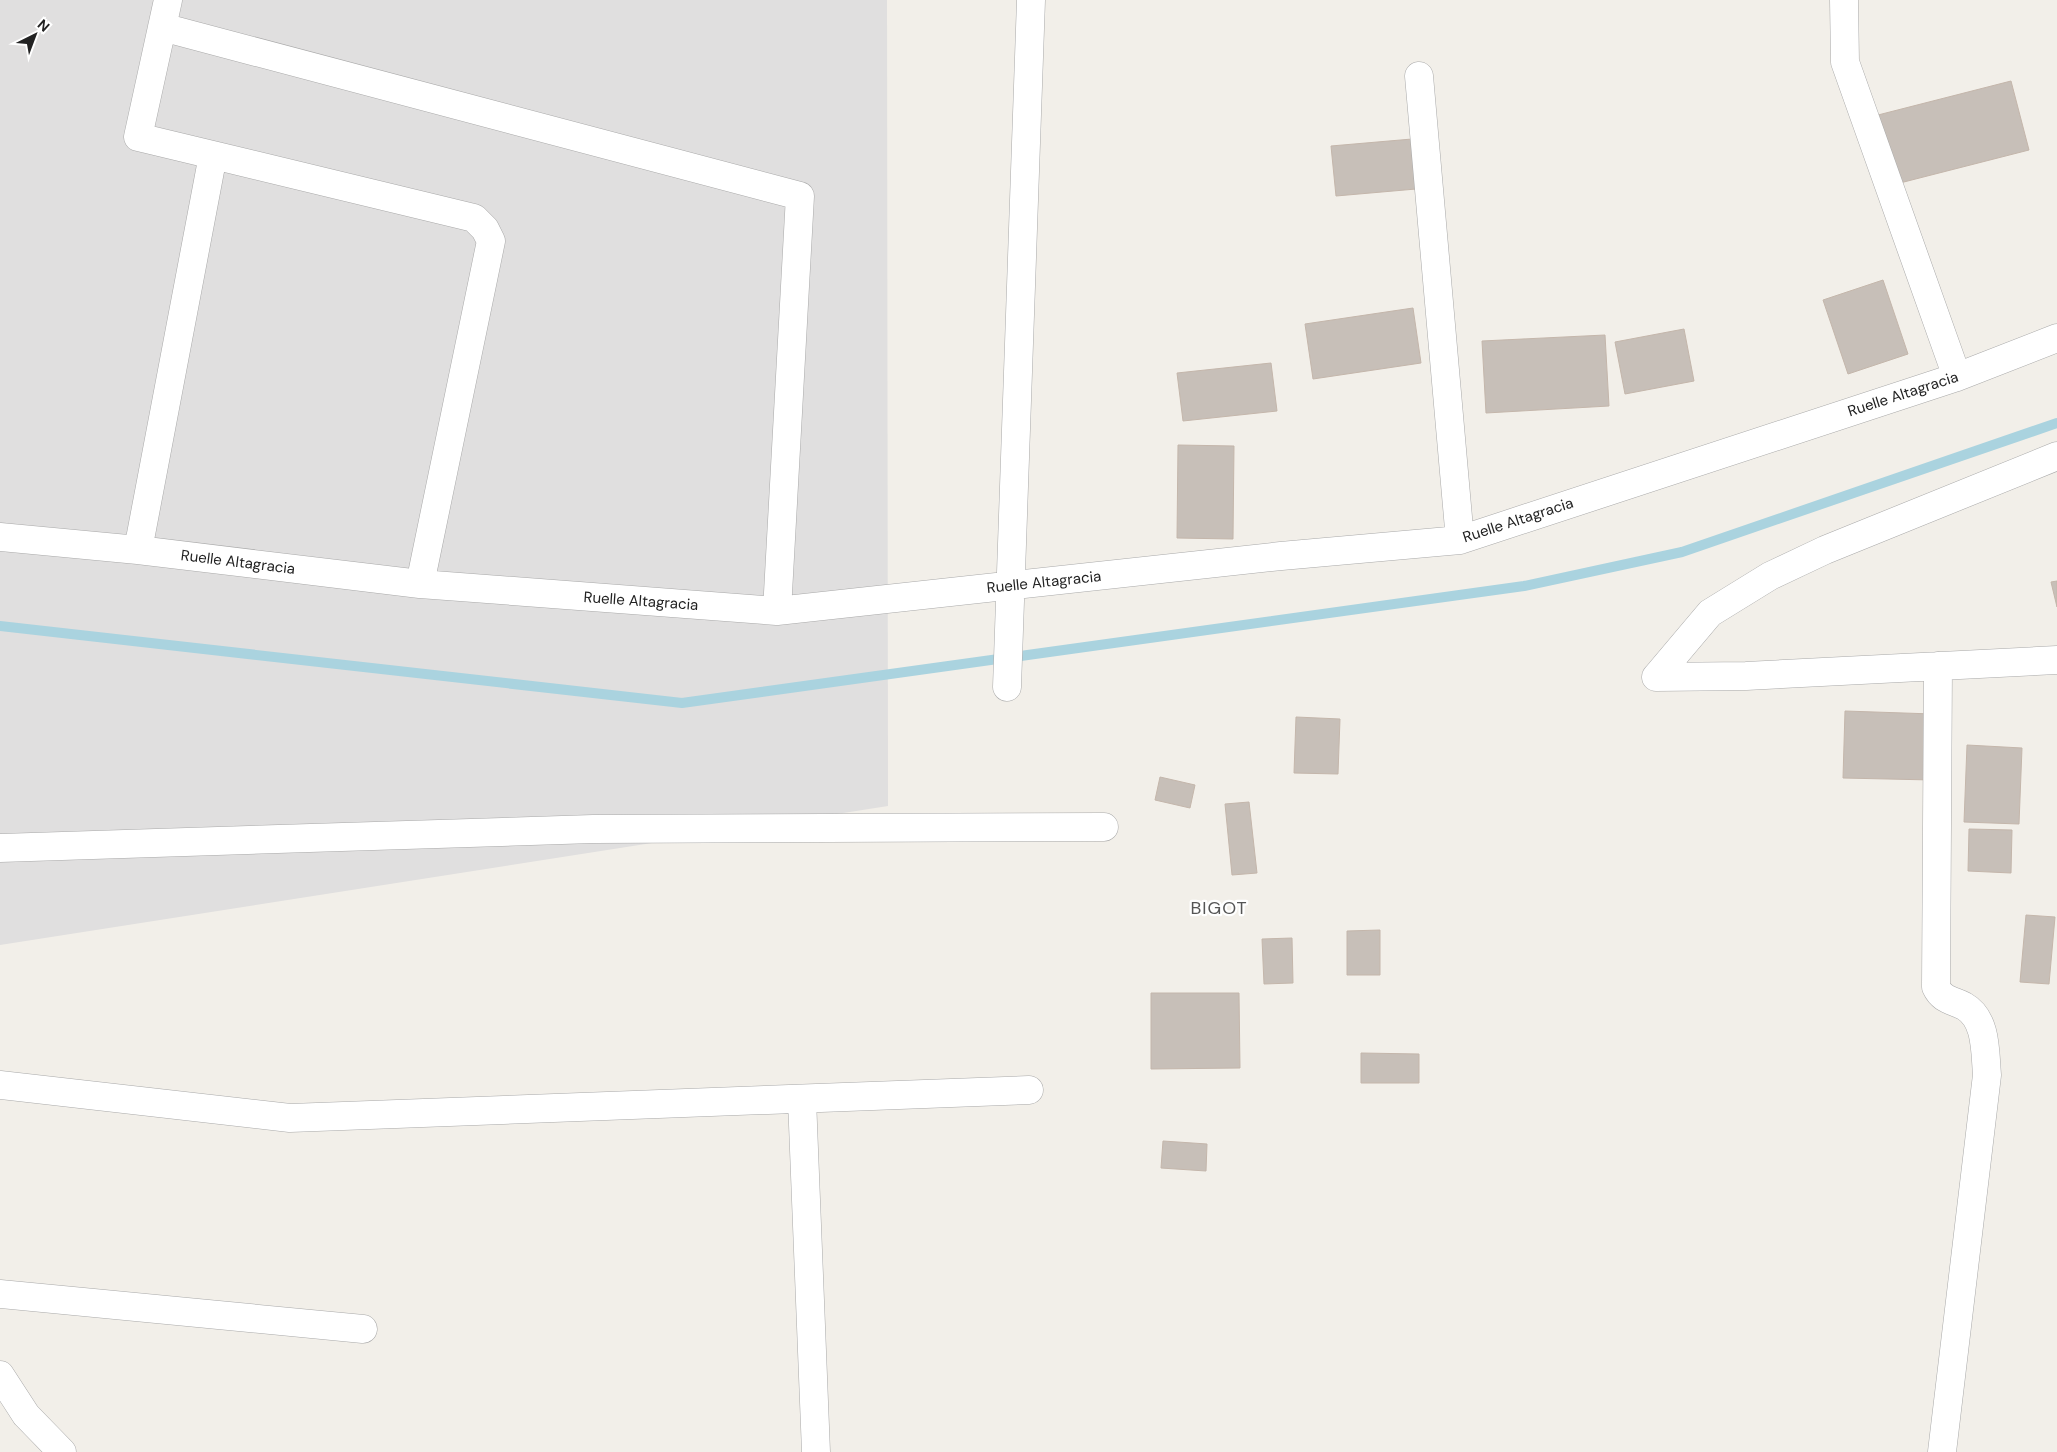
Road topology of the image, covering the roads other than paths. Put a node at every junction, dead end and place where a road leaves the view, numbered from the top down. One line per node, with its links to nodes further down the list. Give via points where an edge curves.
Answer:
1 (168, 0): 4 (street)
2 (1031, 0): 14 (street, via 1014,523)
3 (1844, 0): 8 (street, via 1846,62)
4 (162, 27): 6 (street, via 138,137); 15 (street, via 800,196)
5 (1419, 76): 11 (street)
6 (213, 155): 12 (street); 13 (street, via 474,218 491,240)
7 (2057, 338): 8 (street, Ruelle Altagracia)
8 (1957, 377): 11 (street, Ruelle Altagracia)
9 (2057, 456): 17 (street, via 1825,550 1770,576 1710,614 1656,677 1746,676)
10 (0, 537): 12 (street, Ruelle Altagracia)
11 (1460, 540): 14 (street, Ruelle Altagracia)
12 (138, 550): 13 (street, Ruelle Altagracia)
13 (420, 584): 15 (street, Ruelle Altagracia)
14 (1009, 586): 15 (street, Ruelle Altagracia); 18 (street)
15 (777, 611)
16 (2057, 660): 17 (street)
17 (1938, 666): 29 (street, via 1936,987 1940,995 1977,1017 1984,1040 1986,1075)
18 (1007, 687)
19 (1104, 828): 20 (street, via 593,829)
20 (0, 848)
21 (0, 1085): 23 (street, via 290,1118)
22 (1029, 1090): 23 (street)
23 (802, 1099): 28 (street)
24 (0, 1294): 25 (street)
25 (363, 1329)
26 (0, 1375): 27 (street, via 26,1415)
27 (62, 1452)
28 (816, 1452)
29 (1942, 1452)

